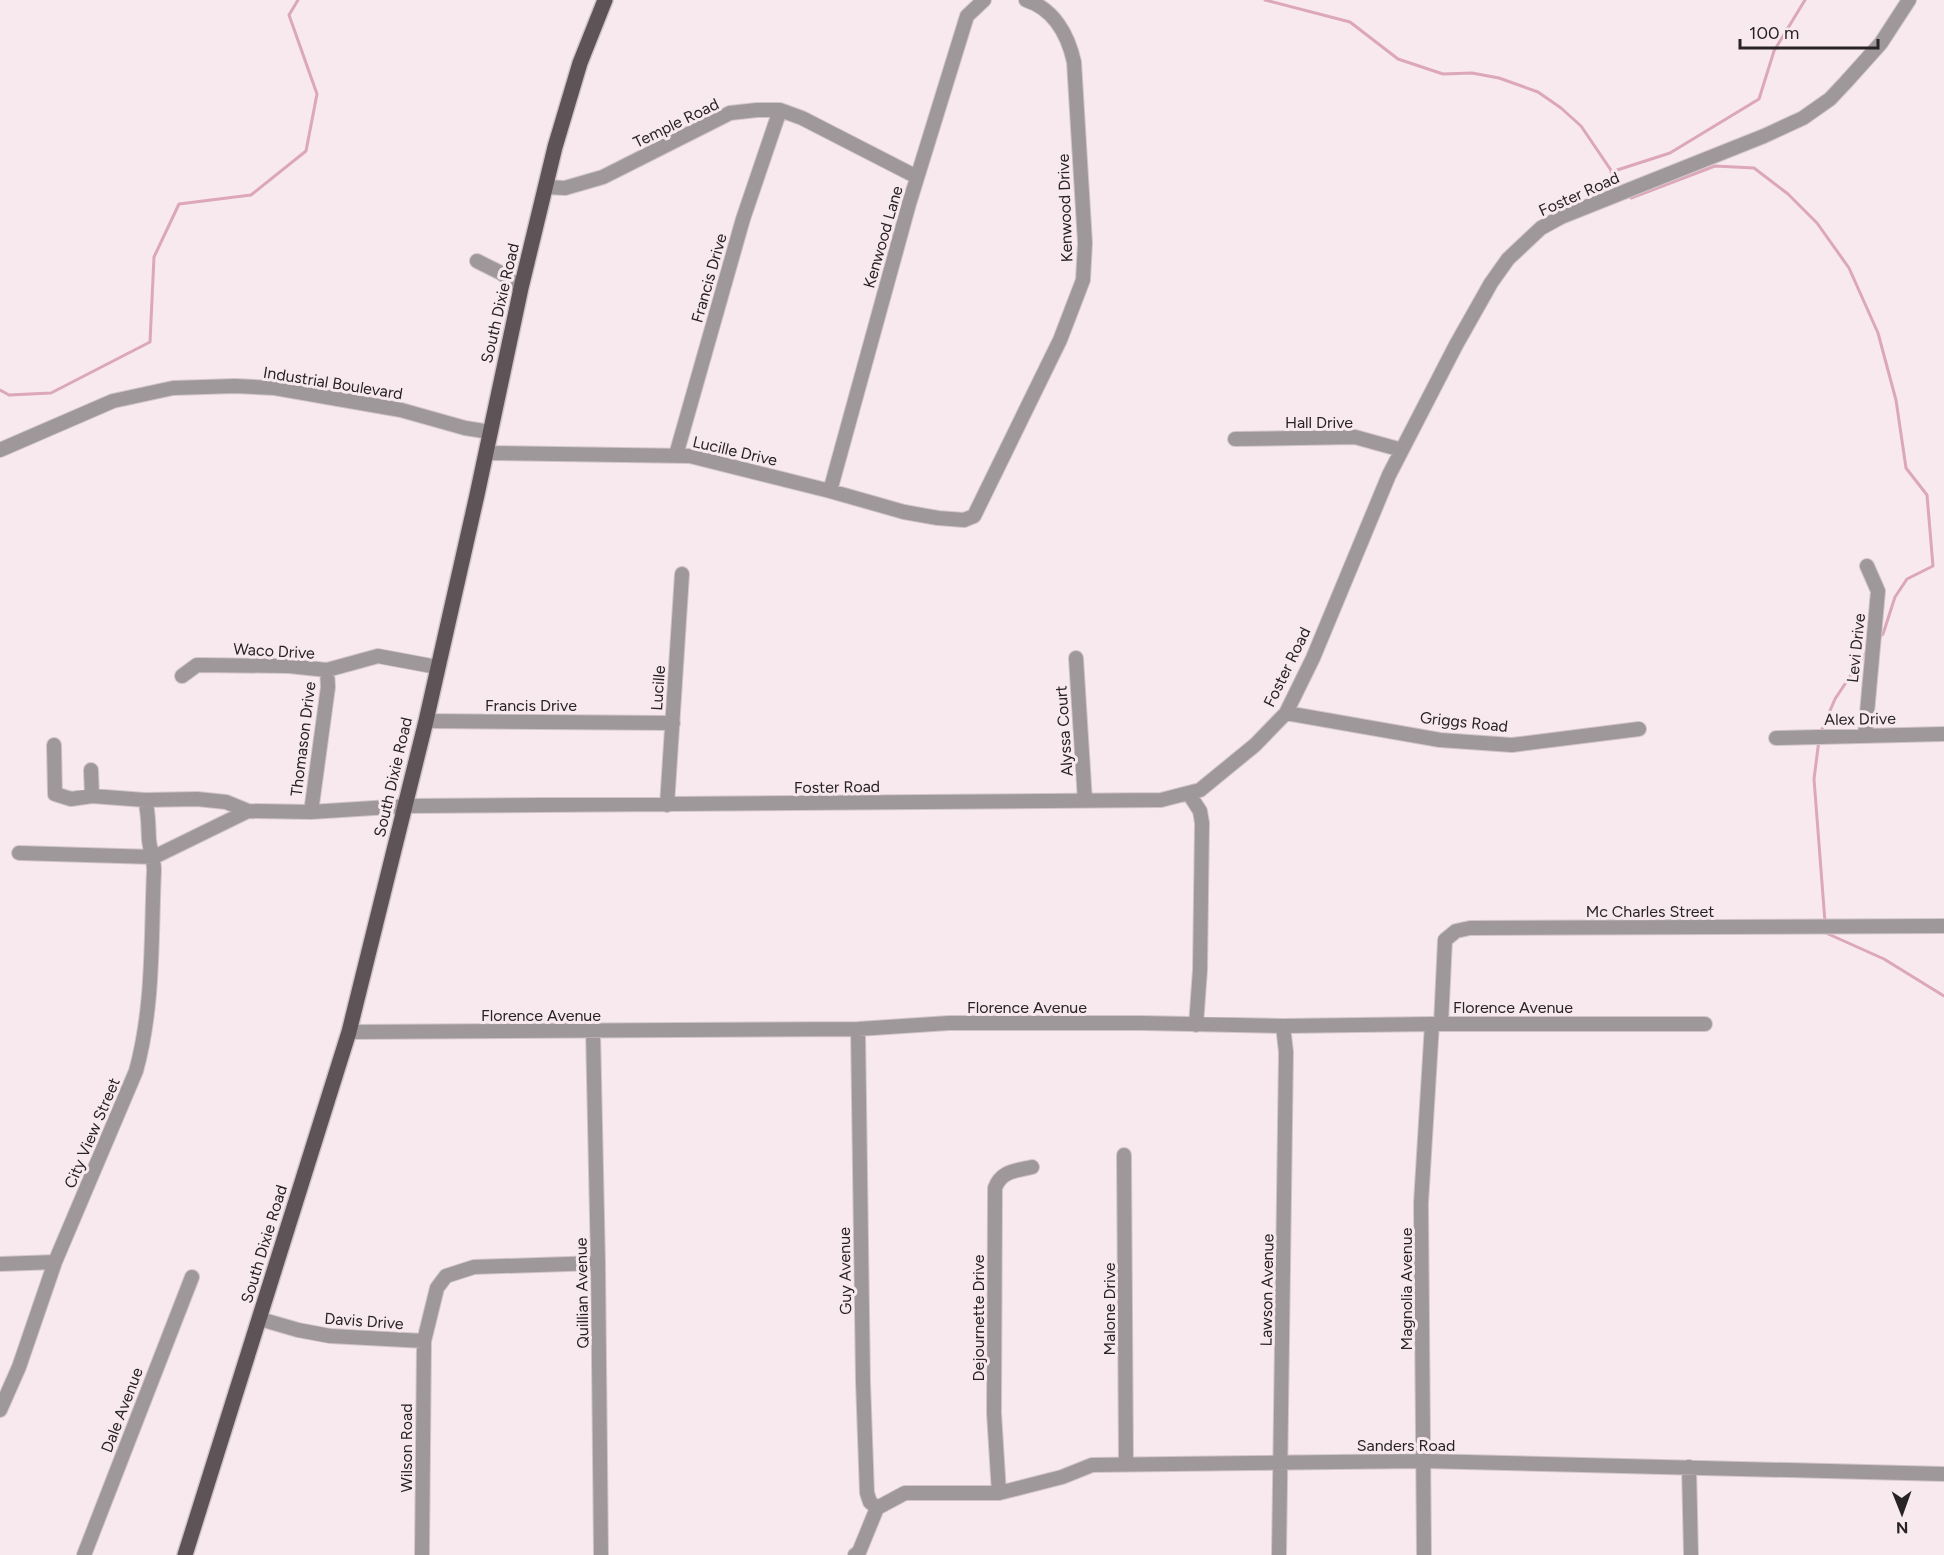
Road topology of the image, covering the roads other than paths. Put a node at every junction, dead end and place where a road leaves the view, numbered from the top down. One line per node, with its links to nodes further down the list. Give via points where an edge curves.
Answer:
1 (605, 0): 7 (main road, South Dixie Road, via 576,74)
2 (1026, 0): 17 (street, Kenwood Drive, via 1048,12 1060,26 1074,62 1085,243 1083,280 1060,340 992,484)
3 (1909, 0): 13 (street, Foster Road, via 1881,43 1846,82 1803,118 1541,228 1491,283)
4 (976, 3): 6 (street, Kenwood Lane, via 967,16)
5 (780, 110): 6 (street, Temple Road); 7 (street, Temple Road, via 730,113 603,177 565,188); 15 (street, Francis Drive, via 743,219)
6 (917, 177): 16 (street, Kenwood Lane)
7 (546, 187): 9 (main road, South Dixie Road)
8 (477, 261): 9 (street)
9 (521, 288): 10 (main road, South Dixie Road)
10 (489, 432): 12 (street, Industrial Boulevard, via 401,410 275,388 173,388 113,401); 14 (main road, South Dixie Road)
11 (1235, 439): 13 (street, Hall Drive, via 1355,438)
12 (0, 450)
13 (1402, 450): 24 (street, Foster Road)
14 (486, 453): 15 (street, Lucille Drive); 21 (main road, South Dixie Road)
15 (676, 455): 16 (street, Lucille Drive)
16 (830, 491): 17 (street, Lucille Drive, via 904,512)
17 (971, 518)
18 (1867, 566): 29 (street, Levi Drive, via 1878,591)
19 (682, 574): 26 (street, Lucille)
20 (1076, 658): 36 (street, Alyssa Court)
21 (437, 667): 22 (street, Waco Drive, via 378,656); 25 (main road, South Dixie Road)
22 (327, 670): 23 (street, Waco Drive, via 197,665); 40 (street, Thomason Drive, via 328,687)
23 (182, 676)
24 (1286, 713): 27 (street, Griggs Road, via 1440,740 1512,745); 33 (street, Foster Road, via 1210,783)
25 (426, 721): 26 (street, Francis Drive); 38 (main road, South Dixie Road)
26 (673, 723): 37 (street, Lucille)
27 (1639, 729)
28 (1944, 734): 29 (street, Alex Drive)
29 (1864, 735): 30 (street, Alex Drive)
30 (1776, 738)
31 (54, 745): 34 (street, via 55,794 71,799)
32 (92, 770): 34 (street)
33 (1189, 794): 36 (street, Foster Road, via 1161,800); 46 (street, via 1200,811 1202,823)
34 (92, 796): 35 (street)
35 (145, 800): 39 (street, via 197,799 226,802); 42 (street, City View Street)
36 (1085, 801): 37 (street, Foster Road)
37 (667, 805): 38 (street, Foster Road)
38 (405, 806): 40 (street); 50 (main road, South Dixie Road)
39 (248, 810): 40 (street); 42 (street)
40 (310, 812)
41 (19, 853): 42 (street)
42 (154, 857): 53 (street, City View Street, via 142,1048 136,1071)
43 (1944, 926): 44 (street, Mc Charles Street, via 1470,928 1456,931 1445,940)
44 (1437, 1024): 45 (street, Florence Avenue); 47 (street, Florence Avenue); 60 (street, Magnolia Avenue, via 1422,1203)
45 (1705, 1024)
46 (1196, 1025): 47 (street, Florence Avenue); 48 (street, Florence Avenue, via 949,1023)
47 (1283, 1026): 61 (street, Lawson Avenue, via 1286,1052)
48 (858, 1029): 49 (street, Florence Avenue); 66 (street, Guy Avenue, via 863,1382 867,1482 870,1502)
49 (593, 1031): 50 (street, Florence Avenue); 54 (street, Quillian Avenue)
50 (349, 1032): 57 (main road, South Dixie Road)
51 (1124, 1155): 62 (street, Malone Drive)
52 (1032, 1167): 65 (street, Dejournette Drive, via 1004,1174 995,1188 994,1413)
53 (55, 1262): 55 (street); 59 (street, City View Street)
54 (598, 1263): 58 (street, Davis Drive, via 474,1267 446,1276 437,1288); 70 (street, Quillian Avenue)
55 (0, 1264)
56 (192, 1277): 67 (street, Dale Avenue)
57 (260, 1318): 58 (street, Davis Drive, via 330,1336); 68 (main road, South Dixie Road)
58 (424, 1341): 69 (street, Wilson Road)
59 (0, 1410)
60 (1424, 1461): 61 (street, Sanders Road); 63 (street, Sanders Road); 73 (street, Magnolia Avenue)
61 (1281, 1462): 62 (street, Sanders Road); 72 (street, Lawson Avenue)
62 (1126, 1464): 65 (street, Sanders Road, via 1092,1465 1062,1478)
63 (1689, 1467): 64 (street, Sanders Road); 74 (street)
64 (1944, 1474)
65 (999, 1493): 66 (street, Sanders Road, via 905,1493)
66 (877, 1508): 71 (street, via 860,1552)
67 (84, 1555)
68 (185, 1555)
69 (423, 1555)
70 (601, 1555)
71 (855, 1555)
72 (1279, 1555)
73 (1424, 1555)
74 (1690, 1555)

